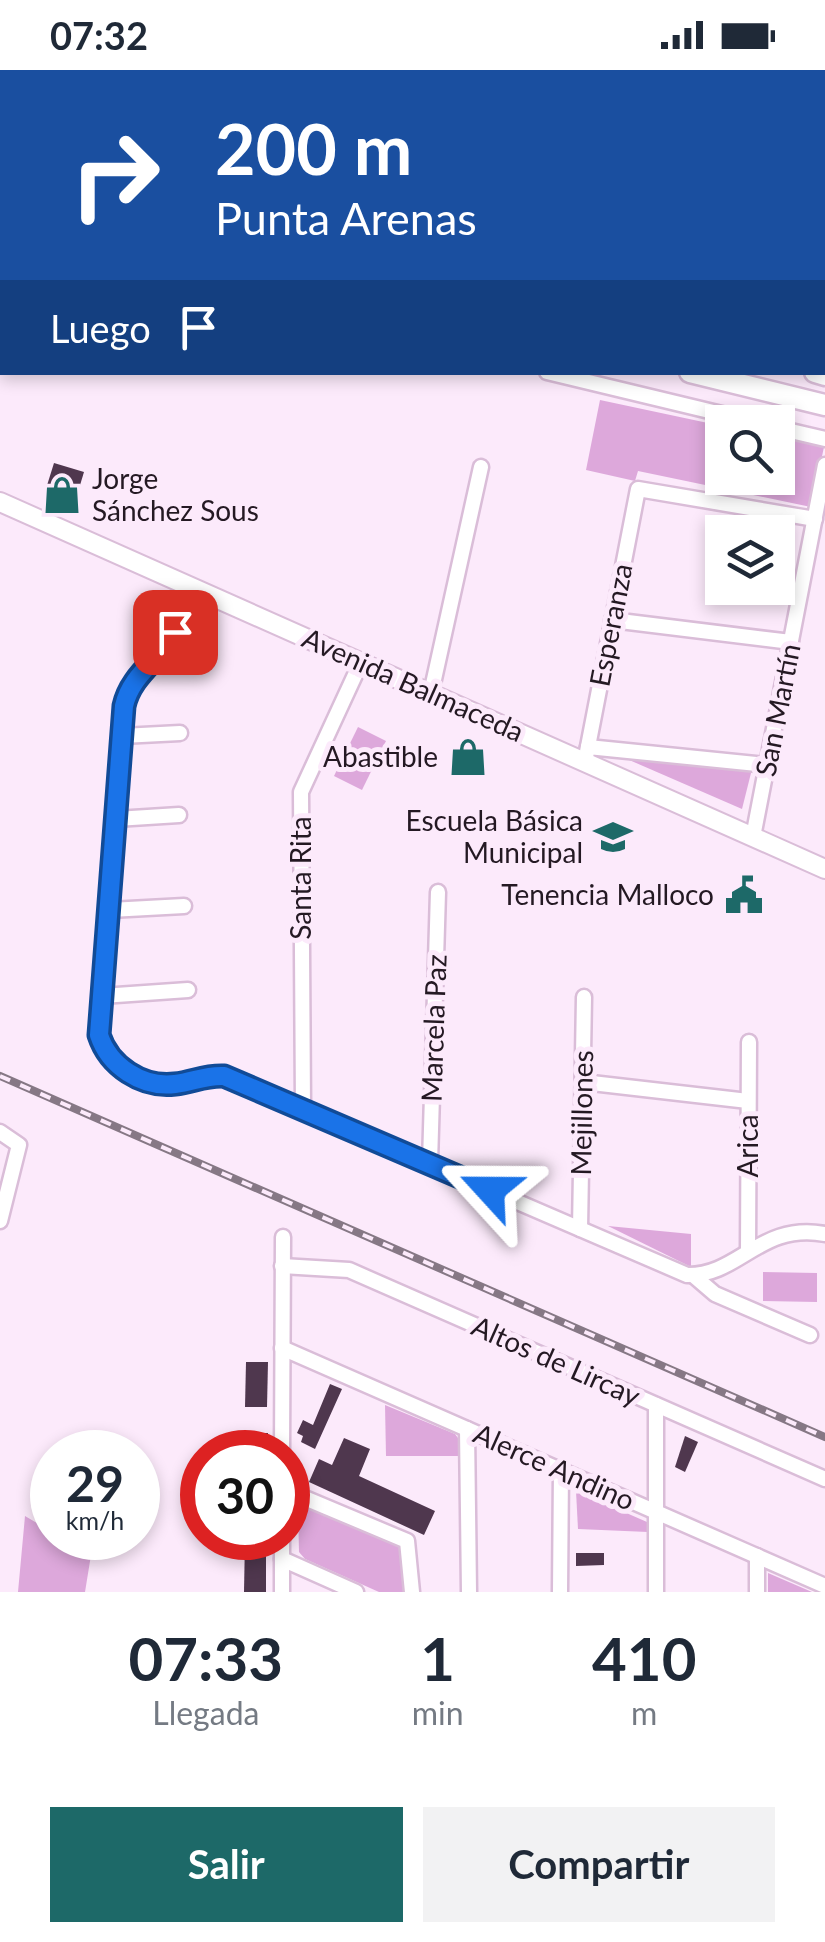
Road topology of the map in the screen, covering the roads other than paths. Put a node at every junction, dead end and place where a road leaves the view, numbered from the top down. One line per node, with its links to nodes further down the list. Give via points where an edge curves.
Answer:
1 (560, 375): 4 (street)
2 (702, 375): 3 (highway)
3 (825, 405)
4 (705, 410)
5 (795, 432): 6 (street)
6 (825, 439)
7 (825, 464): 10 (street, San Martín)
8 (481, 467): 15 (street)
9 (0, 502): 11 (main road, Avenida Balmaceda)
10 (814, 518): 12 (street, Esperanza, via 638,489); 13 (street, San Martín)
11 (193, 586): 14 (main road, Avenida Balmaceda); 17 (street, via 164,653 126,693)
12 (612, 620): 13 (street); 18 (street, Esperanza)
13 (791, 642): 19 (street, San Martín)
14 (361, 662): 15 (main road, Avenida Balmaceda); 33 (street, Santa Rita, via 301,792)
15 (431, 693): 18 (main road, Avenida Balmaceda)
16 (180, 733): 17 (street)
17 (122, 736): 21 (street)
18 (586, 754): 19 (street); 22 (main road, Avenida Balmaceda)
19 (767, 765): 22 (street, San Martín)
20 (180, 815): 21 (street)
21 (116, 819): 26 (street)
22 (753, 836): 23 (main road, Avenida Balmaceda)
23 (825, 869)
24 (438, 892): 35 (street, Marcela Paz)
25 (184, 906): 26 (street)
26 (110, 910): 28 (street)
27 (188, 990): 28 (street)
28 (102, 996): 33 (street, via 99,1035 120,1069 172,1085 224,1076)
29 (584, 997): 31 (street, Mejillones)
30 (749, 1042): 32 (street, Arica)
31 (582, 1082): 32 (street); 37 (street, Mejillones)
32 (748, 1101): 40 (street, Arica)
33 (302, 1108): 35 (street)
34 (0, 1132): 36 (street, via 18,1142)
35 (430, 1164): 37 (street)
36 (0, 1220)
37 (580, 1229): 42 (street)
38 (825, 1234): 40 (street, via 792,1230)
39 (282, 1237): 41 (street)
40 (748, 1251): 42 (street)
41 (282, 1266): 44 (street); 45 (street, Altos de Lircay, via 349,1270)
42 (694, 1276): 43 (street, via 714,1294)
43 (810, 1334)
44 (282, 1348): 46 (street); 47 (street, Alerce Andino)
45 (656, 1404): 49 (street, Altos de Lircay); 51 (street)
46 (282, 1430)
47 (468, 1430): 48 (street, Alerce Andino); 58 (street)
48 (561, 1470): 51 (street, Alerce Andino); 59 (street)
49 (825, 1479)
50 (310, 1500): 57 (street, via 407,1540)
51 (656, 1512): 52 (street, Alerce Andino); 60 (street)
52 (757, 1556): 54 (street, Alerce Andino); 61 (street)
53 (282, 1560): 55 (street); 56 (street)
54 (825, 1586)
55 (282, 1592)
56 (356, 1592)
57 (412, 1592)
58 (468, 1592)
59 (560, 1592)
60 (656, 1592)
61 (757, 1592)

